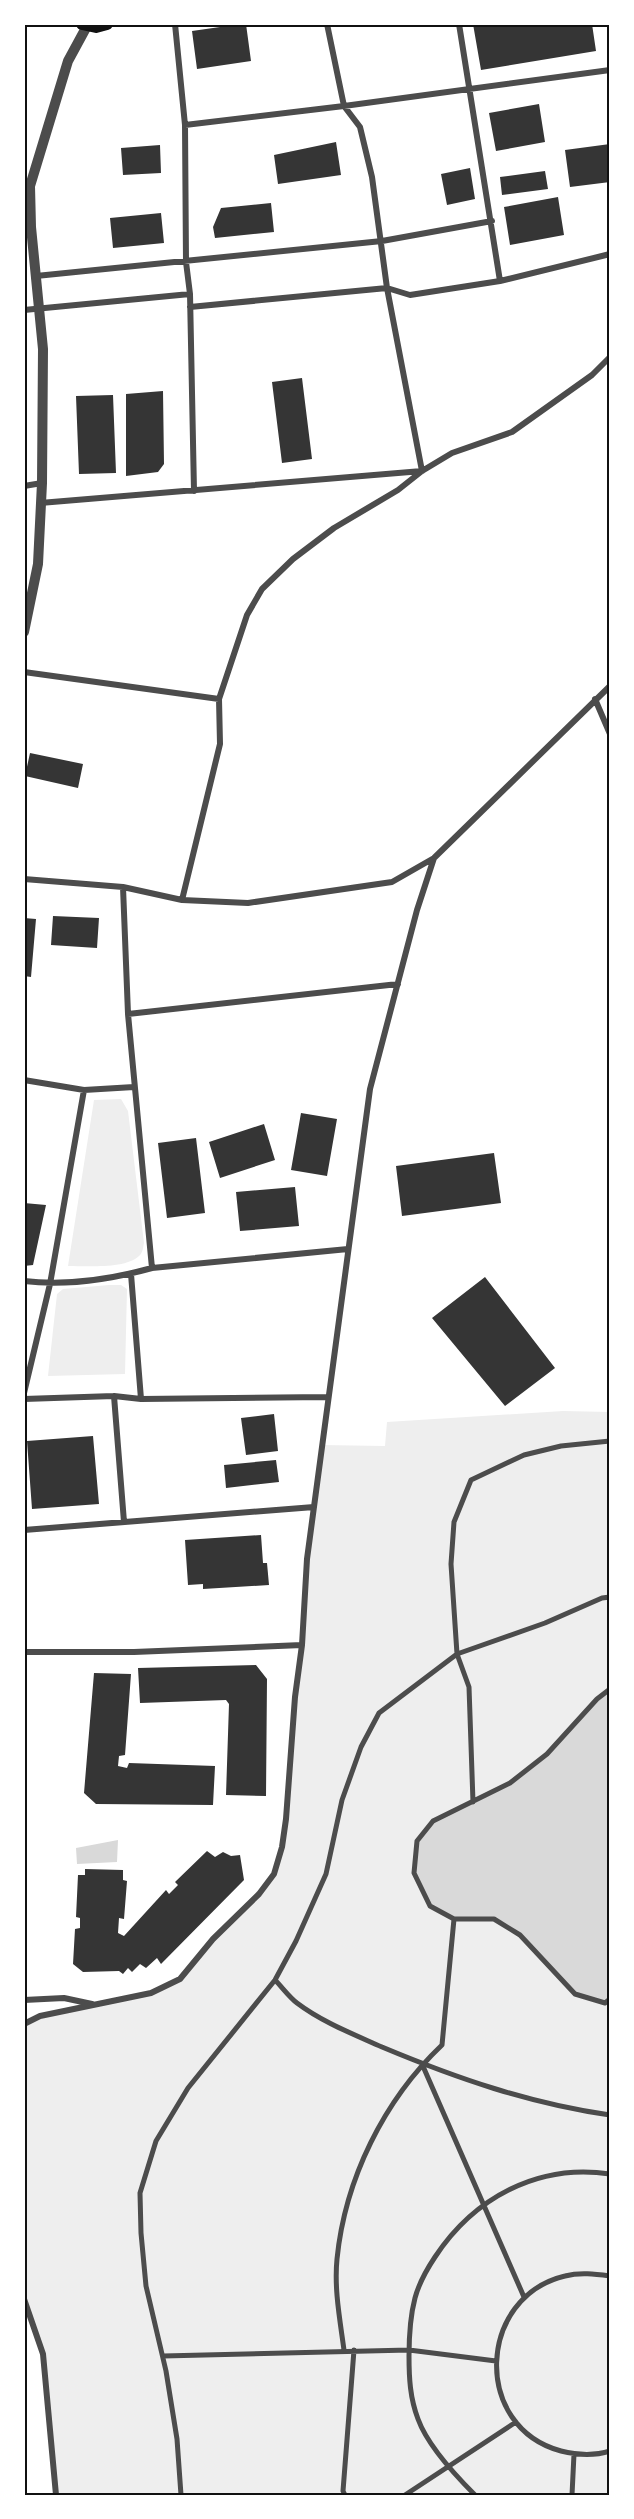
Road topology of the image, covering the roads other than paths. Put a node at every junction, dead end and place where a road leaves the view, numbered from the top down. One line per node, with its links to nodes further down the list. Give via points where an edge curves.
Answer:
1 (106, 24): 5 (main road)
2 (175, 24): 9 (street)
3 (327, 24): 8 (street)
4 (459, 24): 7 (street)
5 (85, 25): 11 (street, via 68,61 30,186)
6 (610, 70): 7 (street)
7 (470, 88): 8 (street); 10 (street)
8 (344, 106): 9 (street); 12 (street, via 360,127)
9 (185, 125): 14 (street)
10 (492, 221): 12 (street); 16 (street)
11 (28, 226): 15 (street)
12 (382, 241): 14 (street); 17 (street)
13 (610, 254): 16 (street)
14 (186, 262): 15 (street); 18 (street)
15 (36, 276): 20 (street)
16 (500, 281): 17 (street, via 410,295)
17 (387, 288): 19 (street); 23 (street)
18 (190, 294): 19 (street); 20 (street)
19 (190, 307): 26 (street)
20 (39, 308): 21 (street); 24 (street, via 43,349)
21 (24, 309)
22 (610, 357): 23 (street, via 592,375 512,432 452,453)
23 (422, 471): 26 (street); 31 (street, via 334,528 293,559 262,590 247,615)
24 (42, 483): 25 (street); 27 (street)
25 (24, 486)
26 (195, 491): 27 (street)
27 (40, 503): 28 (street, via 38,564)
28 (24, 632)
29 (24, 672): 31 (street)
30 (610, 686): 32 (street)
31 (219, 699): 37 (street, via 220,744)
32 (595, 699): 33 (street); 34 (street)
33 (610, 734)
34 (434, 858): 37 (street, via 392,882 381,884 248,903); 38 (street)
35 (24, 879): 36 (street)
36 (123, 887): 37 (street); 39 (street)
37 (182, 900)
38 (398, 984): 39 (street); 43 (street, via 370,1089)
39 (128, 1014): 41 (street)
40 (24, 1080): 42 (street)
41 (134, 1087): 42 (street); 44 (street)
42 (84, 1090): 47 (street)
43 (348, 1249): 44 (street); 50 (street)
44 (152, 1268): 45 (street)
45 (131, 1274): 47 (street); 52 (street)
46 (24, 1281): 47 (street)
47 (50, 1284): 48 (street)
48 (24, 1393)
49 (114, 1396): 51 (street); 52 (street); 55 (street)
50 (327, 1397): 52 (street); 54 (street)
51 (24, 1399)
52 (141, 1399)
53 (610, 1441): 60 (street, via 524,1455 471,1480 454,1522 451,1564)
54 (314, 1507): 55 (street); 58 (street)
55 (124, 1522): 56 (street)
56 (24, 1530)
57 (610, 1597): 60 (street)
58 (302, 1645): 59 (street); 67 (street, via 286,1819 274,1874 180,1979 151,1993)
59 (24, 1652)
60 (457, 1654): 62 (street, via 469,1686); 64 (street, via 379,1713 361,1747 342,1800 326,1874)
61 (610, 1689): 62 (street, via 547,1754 510,1783)
62 (473, 1802): 63 (street, via 433,1821 417,1841 414,1873 430,1906)
63 (454, 1919): 65 (street, via 494,1919 520,1935 575,1994 605,2002); 69 (street, via 442,2045)
64 (275, 1980): 69 (street, via 296,2003 339,2028); 79 (street, via 188,2088 156,2141 140,2193 146,2286)
65 (610, 1999)
66 (24, 2000): 67 (street, via 64,1998)
67 (95, 2005): 68 (street, via 40,2016)
68 (24, 2024)
69 (422, 2064): 70 (street, via 496,2090); 72 (street); 76 (street, via 394,2100 354,2181 337,2259)
70 (610, 2115)
71 (610, 2174): 72 (street, via 563,2174 535,2179)
72 (484, 2204): 74 (street); 78 (street, via 449,2236 427,2270 415,2296)
73 (610, 2276): 74 (street, via 565,2276)
74 (524, 2297): 80 (street, via 503,2326)
75 (24, 2299): 85 (street, via 43,2354)
76 (344, 2350): 77 (street); 79 (street)
77 (354, 2350): 78 (street); 87 (street)
78 (409, 2350): 80 (street); 84 (street, via 409,2385 418,2421)
79 (162, 2356): 86 (street, via 177,2439)
80 (495, 2361): 81 (street, via 497,2383)
81 (516, 2422): 83 (street, via 532,2437); 84 (street)
82 (610, 2451): 83 (street)
83 (574, 2454): 90 (street)
84 (448, 2466): 88 (street); 89 (street)
85 (56, 2495)
86 (181, 2495)
87 (345, 2495)
88 (405, 2495)
89 (476, 2495)
90 (572, 2495)

